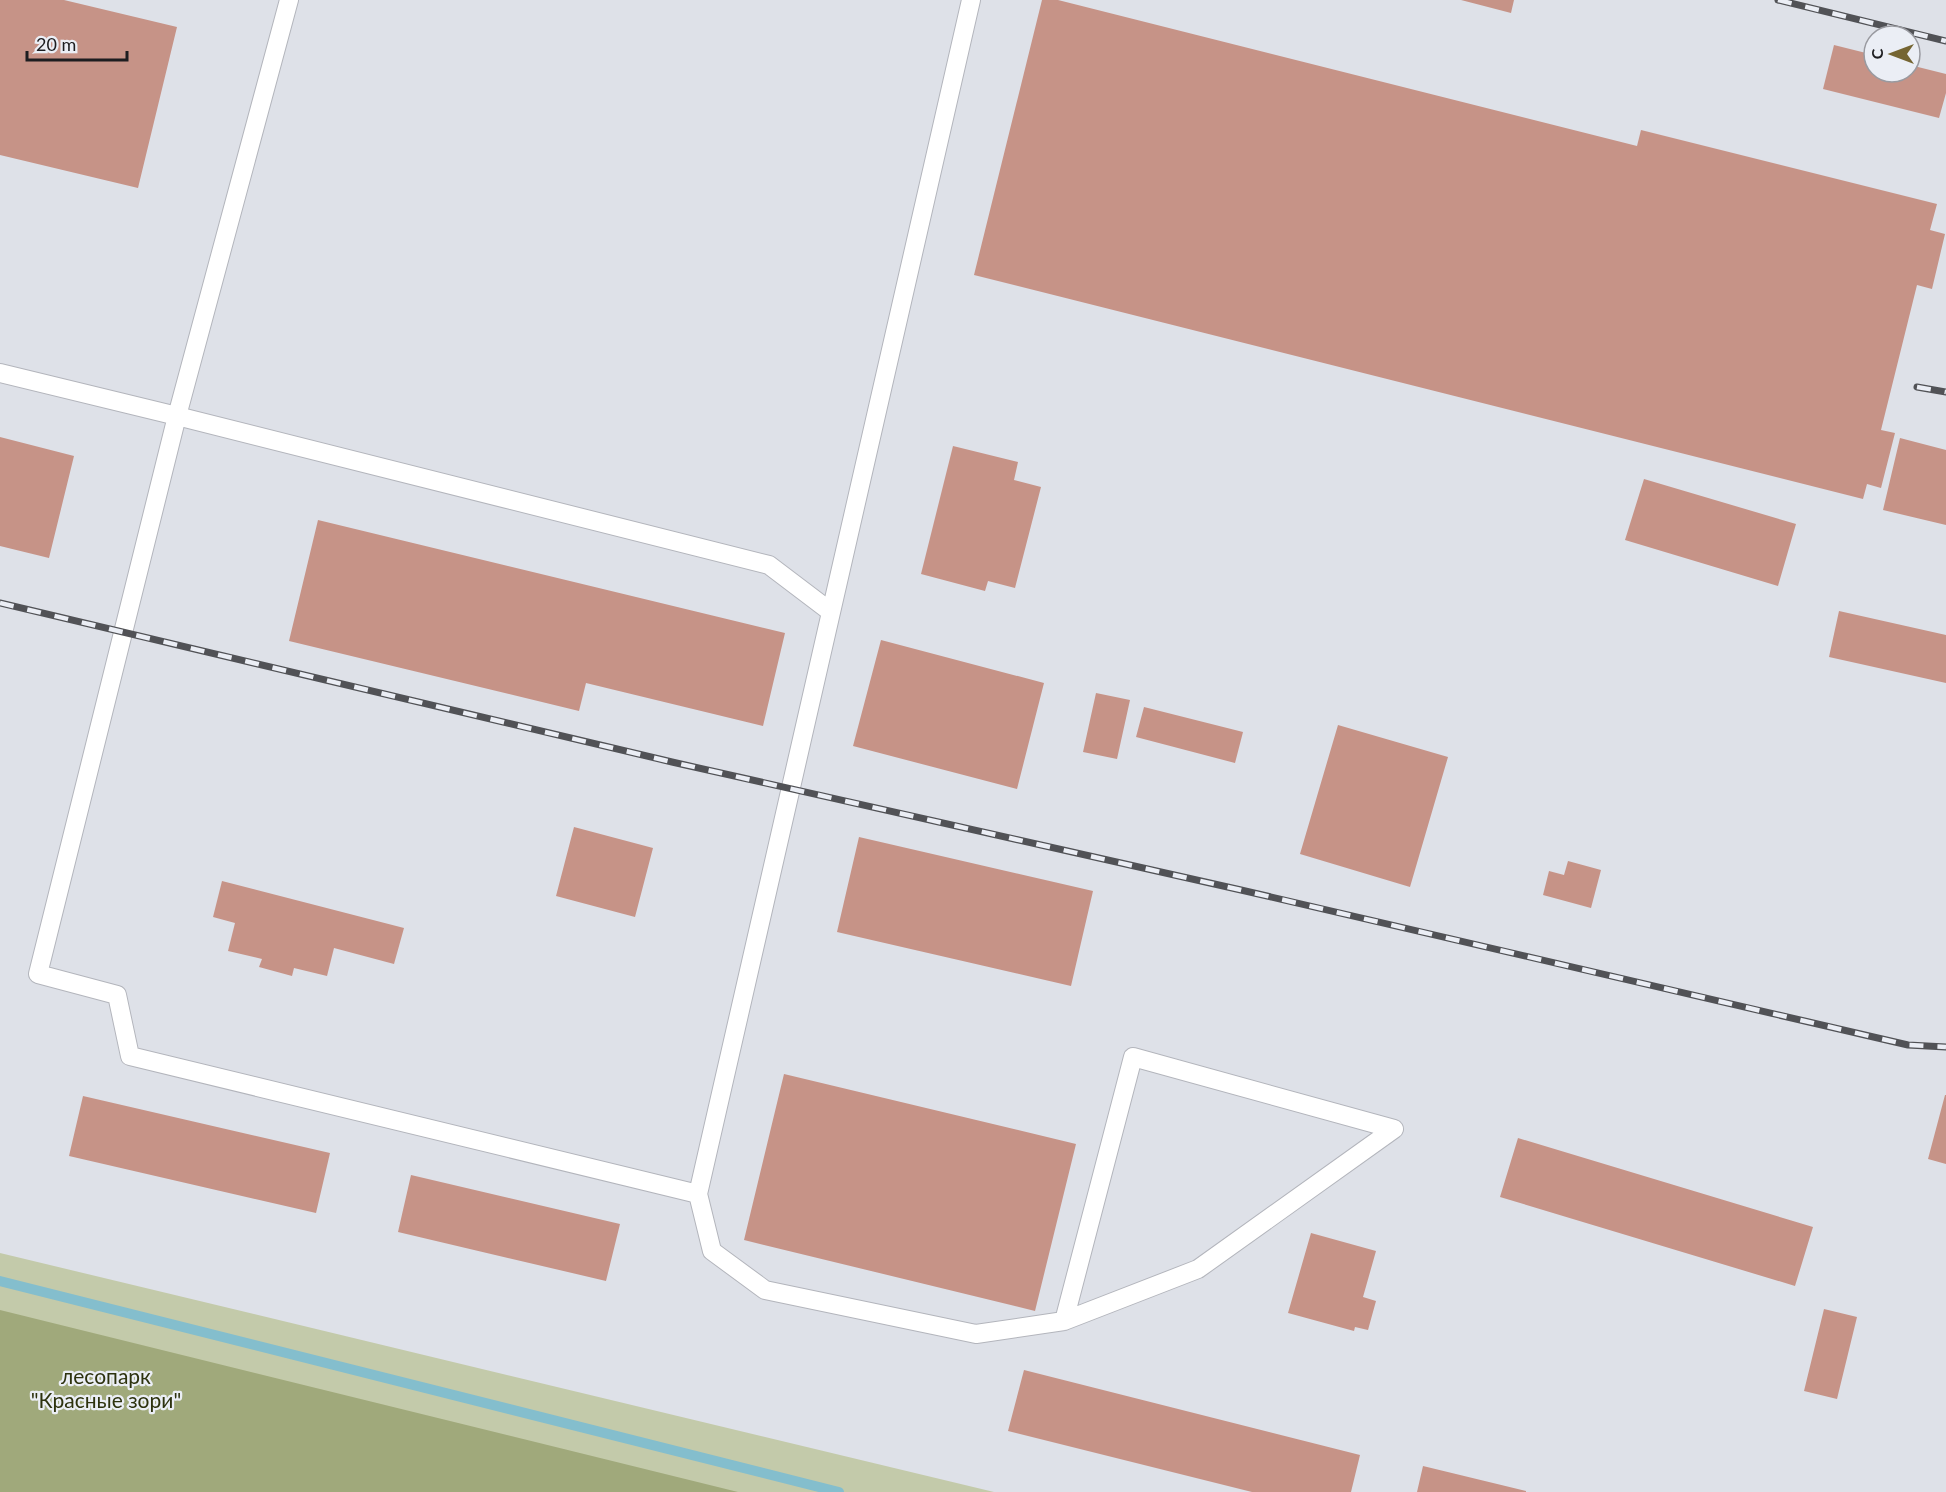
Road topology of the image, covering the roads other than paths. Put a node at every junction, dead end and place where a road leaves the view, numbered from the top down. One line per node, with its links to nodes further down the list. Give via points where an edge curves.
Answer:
1 (289, 0): 4 (lane)
2 (971, 0): 5 (lane)
3 (0, 373): 4 (lane)
4 (177, 416): 5 (lane, via 769,565); 6 (lane, via 38,974 117,995 130,1056)
5 (831, 612): 6 (lane)
6 (699, 1194): 7 (lane, via 712,1251 765,1290 976,1334)
7 (1064, 1321): 7 (lane, via 1132,1057 1394,1129 1198,1269)

